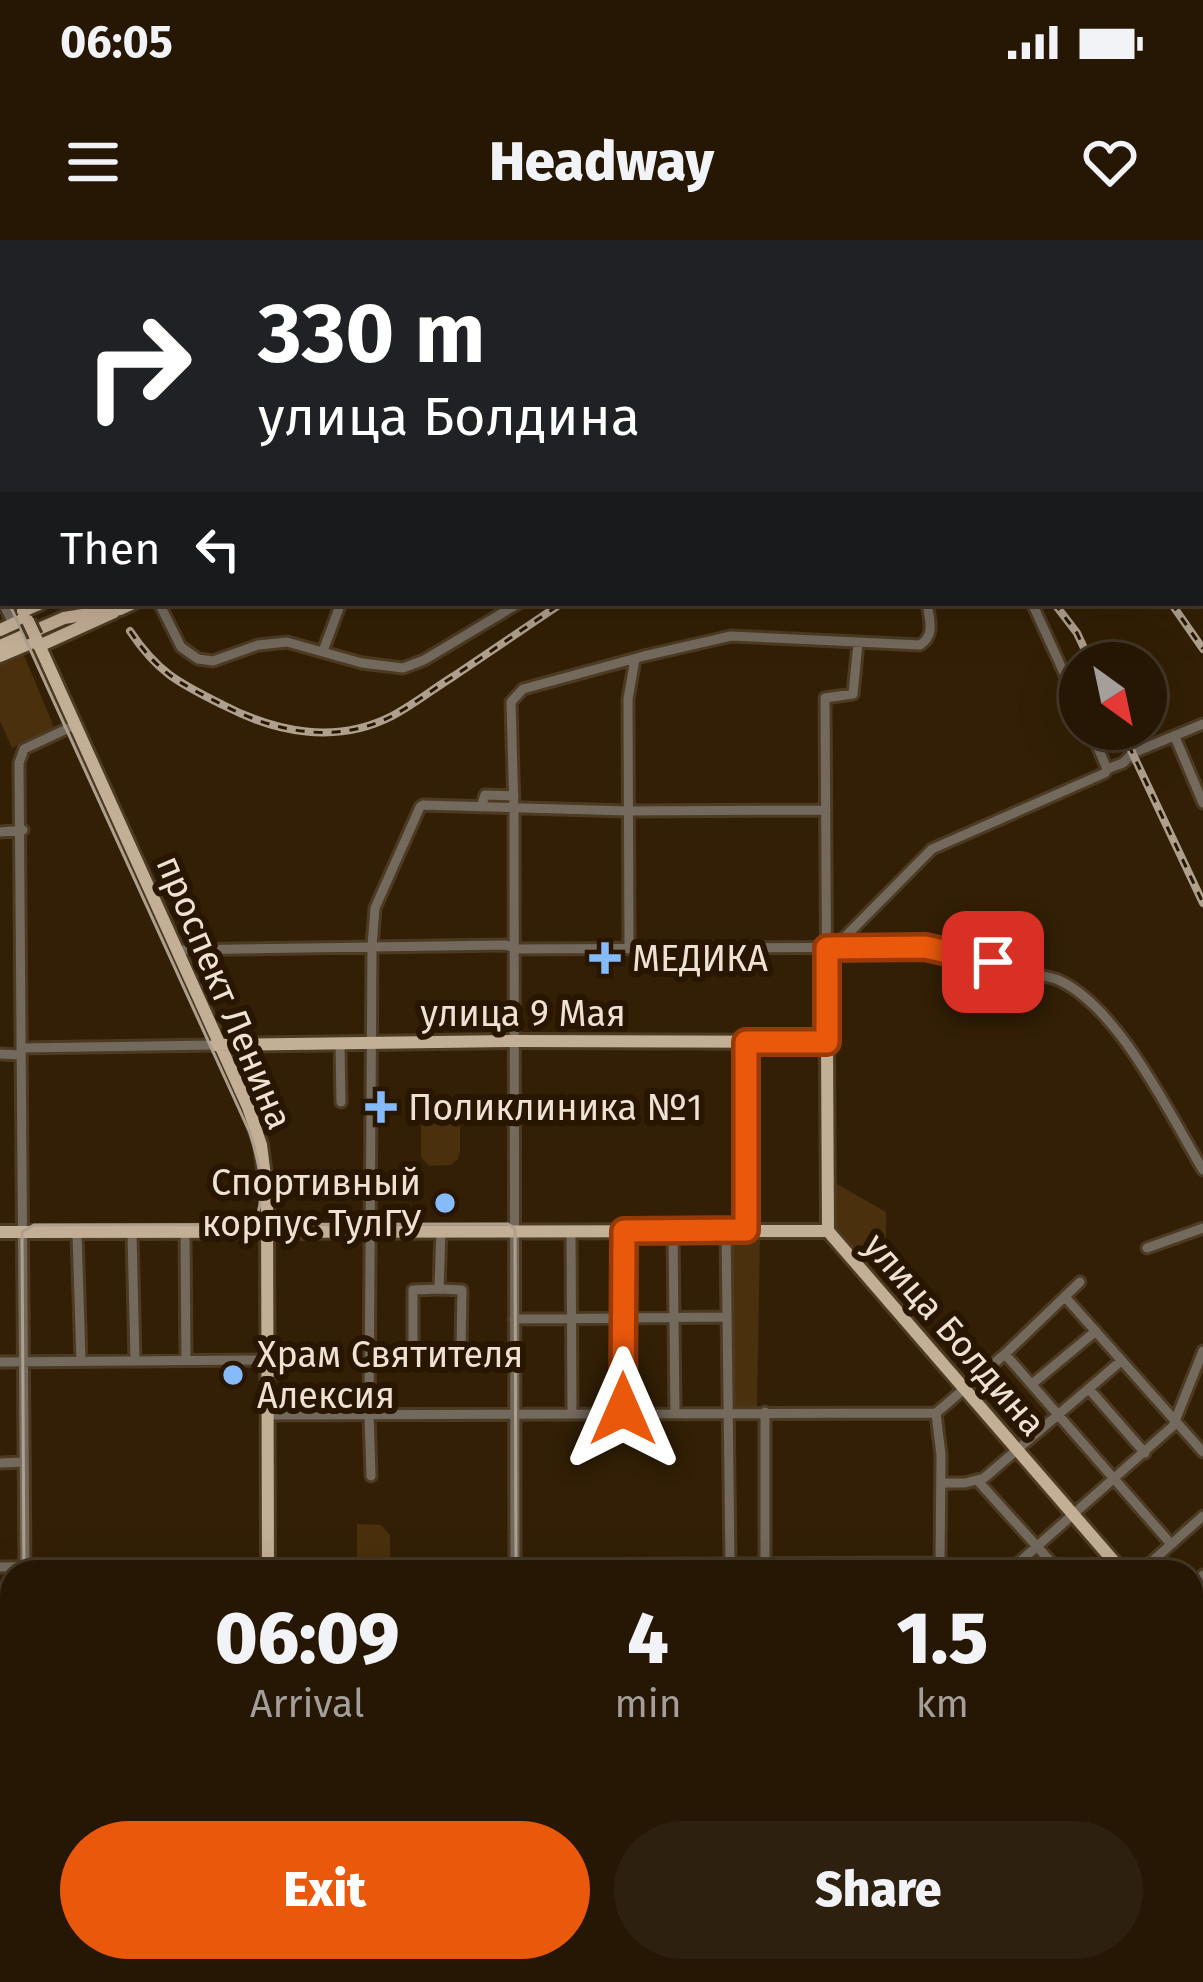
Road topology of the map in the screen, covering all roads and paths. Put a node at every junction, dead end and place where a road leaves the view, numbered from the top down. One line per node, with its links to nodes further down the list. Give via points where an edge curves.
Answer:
1 (68, 606): 10 (main road)
2 (127, 606): 9 (main road); 10 (main road, via 64,617)
3 (160, 606): 12 (street, via 181,647 198,659 274,642)
4 (340, 606): 12 (street)
5 (514, 606): 12 (street, via 403,668)
6 (927, 606): 11 (street, via 930,635 920,645)
7 (1033, 606): 15 (street)
8 (18, 617): 9 (main road, проспект Ленина, bridge)
9 (34, 641): 13 (main road); 17 (main road, проспект Ленина)
10 (0, 642)
11 (858, 643): 14 (street, via 731,636); 26 (street, via 853,694 825,698)
12 (323, 651)
13 (0, 656)
14 (634, 658): 21 (street, via 516,694); 25 (street)
15 (1059, 662)
16 (1203, 724): 18 (street)
17 (73, 726): 27 (street, via 22,756); 33 (main road, проспект Ленина); 38 (main road, проспект Ленина)
18 (1175, 737): 20 (street); 22 (street)
19 (1099, 750): 20 (street)
20 (1107, 769): 31 (street, via 932,849)
21 (514, 796): 23 (street, via 485,795); 24 (street)
22 (1203, 802)
23 (482, 807): 24 (street); 29 (street, via 417,811 374,908)
24 (514, 808): 25 (street); 30 (street)
25 (627, 811): 26 (street); 32 (street)
26 (826, 811): 31 (street)
27 (21, 830): 28 (street); 40 (street)
28 (0, 832)
29 (372, 946): 30 (street); 33 (street); 37 (street)
30 (514, 948): 32 (street); 34 (street)
31 (831, 948): 32 (street); 36 (street); 43 (street, via 925,947 1072,985 1120,1032)
32 (629, 949)
33 (177, 950): 38 (main road, проспект Ленина)
34 (513, 1042): 35 (main road, улица 9 Мая); 37 (main road, улица 9 Мая); 49 (street)
35 (746, 1042): 36 (main road, улица 9 Мая); 46 (street)
36 (827, 1042): 53 (main road)
37 (370, 1044): 39 (main road, улица 9 Мая); 48 (street)
38 (218, 1045): 39 (main road, улица 9 Мая); 40 (street); 47 (main road, проспект Ленина, via 259,1153); 47 (main road, проспект Ленина, via 258,1132)
39 (340, 1045): 42 (street)
40 (22, 1051): 41 (street); 55 (street)
41 (0, 1054)
42 (341, 1102)
43 (1203, 1170)
44 (1203, 1228): 60 (street)
45 (441, 1230): 48 (main road, улица Болдина); 49 (main road, улица Болдина); 62 (street)
46 (746, 1230): 53 (main road, улица Болдина); 59 (main road, улица Болдина)
47 (264, 1231): 48 (main road, улица Болдина); 56 (main road, улица Болдина); 76 (main road, проспект Ленина); 92 (main road, проспект Ленина)
48 (370, 1231): 91 (street)
49 (515, 1231): 50 (main road, улица Болдина); 67 (street)
50 (571, 1231): 51 (main road, улица Болдина); 68 (street)
51 (624, 1231): 52 (main road, улица Болдина); 65 (street)
52 (674, 1231): 59 (main road, улица Болдина); 66 (street)
53 (828, 1231): 82 (main road, улица Болдина)
54 (0, 1232): 55 (main road, улица Болдина)
55 (22, 1232): 57 (main road, улица Болдина); 80 (street)
56 (185, 1232): 58 (main road, улица Болдина); 75 (street)
57 (77, 1233): 58 (main road, улица Болдина); 77 (street)
58 (132, 1233): 74 (street)
59 (716, 1234): 64 (street)
60 (1147, 1248)
61 (1080, 1282): 63 (street)
62 (440, 1289): 70 (street, via 462,1290); 71 (street, via 412,1290)
63 (1066, 1298): 69 (street); 73 (street)
64 (726, 1317): 66 (street); 87 (street)
65 (622, 1318): 66 (street); 68 (street); 85 (street)
66 (675, 1318): 86 (street)
67 (515, 1319): 68 (street); 89 (street)
68 (571, 1319): 84 (street)
69 (1096, 1331): 78 (street); 81 (street)
70 (461, 1348)
71 (413, 1349)
72 (1203, 1351): 94 (street)
73 (1005, 1354): 81 (street); 82 (street)
74 (135, 1360): 75 (street); 77 (street)
75 (186, 1360): 76 (street)
76 (262, 1360): 92 (main road, проспект Ленина)
77 (81, 1361): 80 (street)
78 (1121, 1361): 83 (street); 94 (street)
79 (0, 1362): 80 (street)
80 (22, 1362): 99 (street)
81 (1032, 1384): 93 (street)
82 (963, 1390): 90 (street); 95 (main road, улица Болдина)
83 (1089, 1390): 93 (street); 97 (street)
84 (572, 1412): 85 (street); 89 (street)
85 (623, 1412): 86 (street)
86 (674, 1412): 87 (street)
87 (728, 1412): 88 (street); 111 (street)
88 (765, 1412): 90 (street); 112 (street)
89 (515, 1413): 91 (street); 110 (street)
90 (936, 1413): 103 (street)
91 (369, 1414): 92 (street); 100 (street)
92 (264, 1415): 109 (main road, проспект Ленина)
93 (1059, 1415): 95 (street); 101 (street)
94 (1177, 1421): 96 (street); 97 (street)
95 (1016, 1450): 102 (street); 104 (main road, улица Болдина)
96 (1203, 1452)
97 (1145, 1454): 101 (street)
98 (0, 1462): 99 (street)
99 (24, 1462): 108 (street)
100 (371, 1476)
101 (1115, 1480): 104 (street); 106 (street)
102 (978, 1481): 103 (street); 107 (street)
103 (941, 1483): 113 (street)
104 (1073, 1515): 107 (street); 116 (main road, улица Болдина)
105 (1203, 1516): 106 (street)
106 (1171, 1544): 117 (street)
107 (1037, 1546): 114 (street); 115 (street)
108 (25, 1560)
109 (265, 1560)
110 (515, 1560)
111 (730, 1560)
112 (764, 1560)
113 (943, 1560)
114 (1021, 1560)
115 (1049, 1560)
116 (1112, 1560)
117 (1153, 1560)

